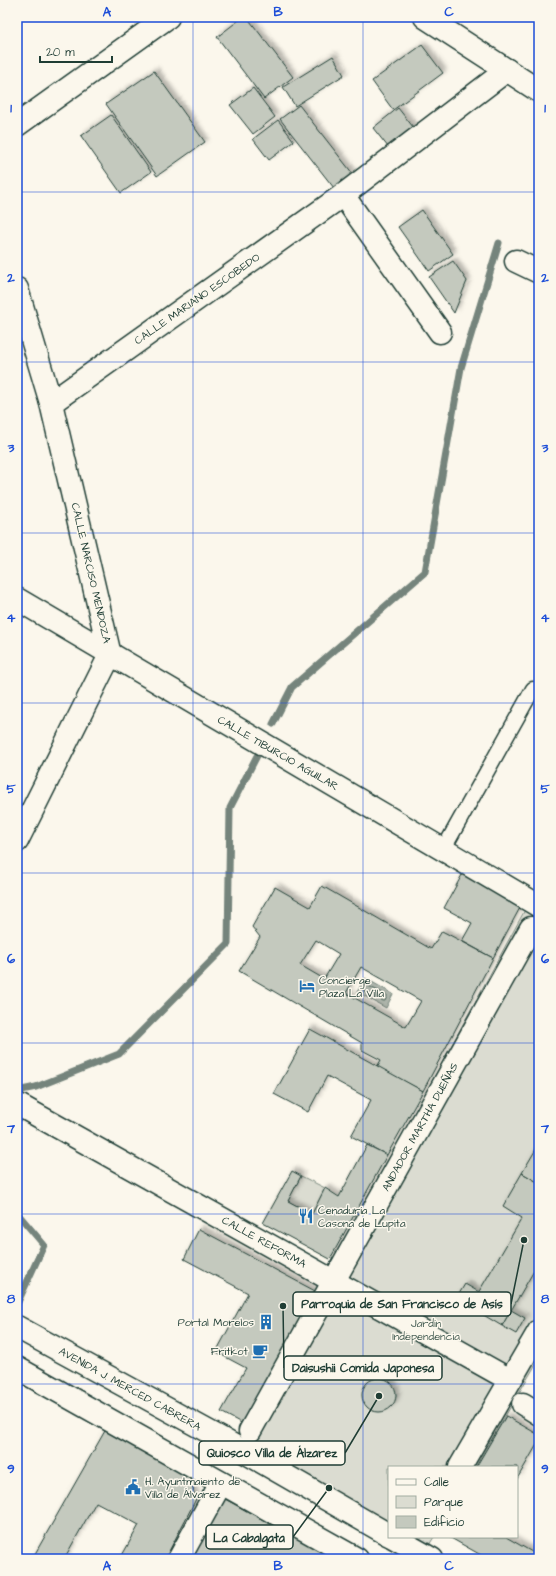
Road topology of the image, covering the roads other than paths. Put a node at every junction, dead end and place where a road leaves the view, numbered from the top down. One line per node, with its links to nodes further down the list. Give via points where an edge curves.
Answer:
1 (168, 17): 5 (street)
2 (425, 17): 3 (street)
3 (507, 70): 4 (street); 6 (street, CALLE MARIANO ESCOBEDO)
4 (539, 91)
5 (17, 124)
6 (343, 195): 10 (street); 11 (street, CALLE MARIANO ESCOBEDO)
7 (516, 261): 8 (street)
8 (539, 272)
9 (17, 290): 11 (street, CALLE NARCISO MENDOZA)
10 (440, 332)
11 (51, 403): 13 (street, CALLE NARCISO MENDOZA)
12 (17, 599): 13 (street, CALLE TIBURCIO AGUILAR)
13 (110, 655): 15 (street, CALLE NARCISO MENDOZA); 16 (street, CALLE TIBURCIO AGUILAR)
14 (533, 690): 16 (lane)
15 (17, 841)
16 (443, 850): 17 (street, CALLE TIBURCIO AGUILAR)
17 (539, 906)
18 (531, 928): 20 (street, ANDADOR MARTHA DUEÑAS)
19 (21, 1106): 20 (street, CALLE REFORMA)
20 (334, 1281): 24 (street, CALLE REFORMA); 25 (street, ANDADOR MARTHA DUEÑAS)
21 (17, 1327): 28 (street, AVENIDA J. MERCED CABRERA, via 222,1439)
22 (539, 1331): 24 (street)
23 (17, 1368): 27 (street)
24 (510, 1380): 26 (street)
25 (250, 1431)
26 (461, 1466)
27 (221, 1482): 30 (street); 31 (street)
28 (388, 1534)
29 (395, 1538): 32 (street)
30 (179, 1559)
31 (357, 1559)
32 (430, 1559)

